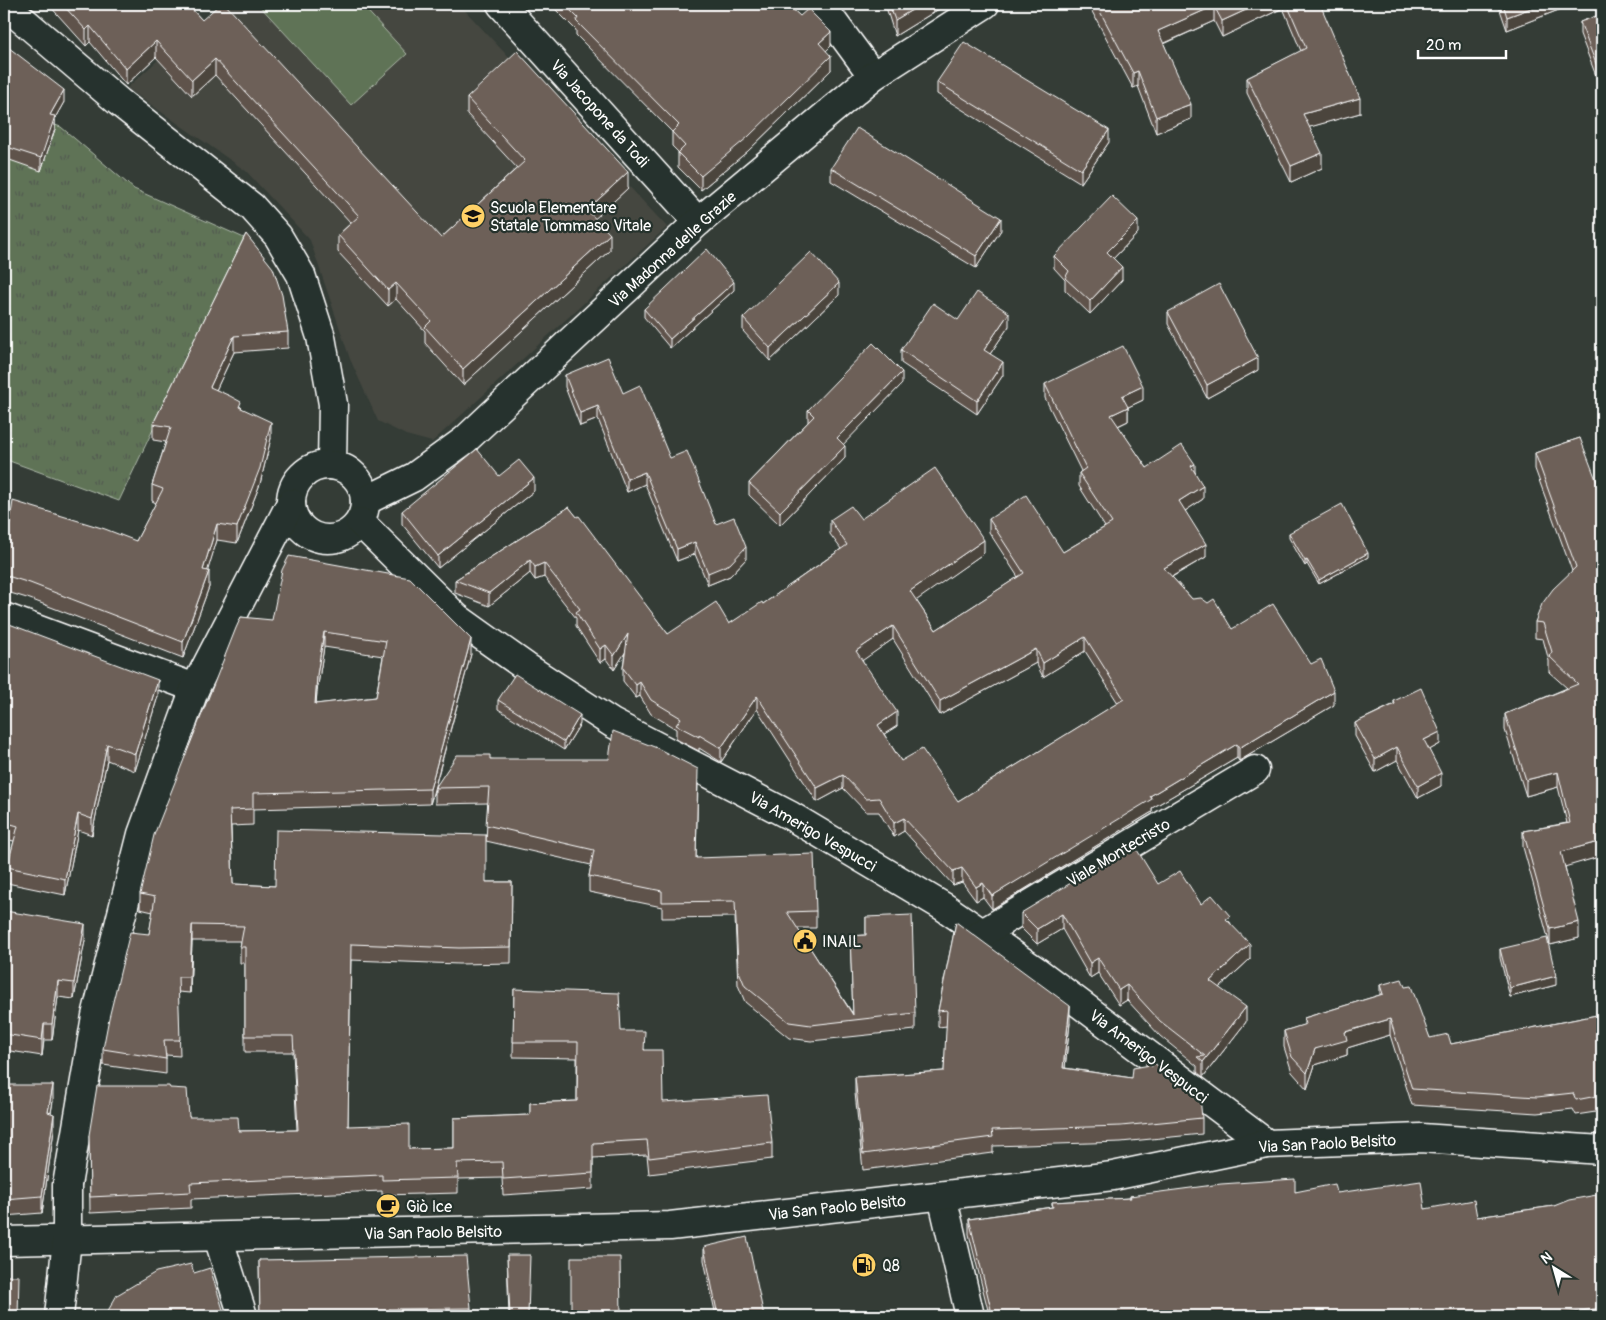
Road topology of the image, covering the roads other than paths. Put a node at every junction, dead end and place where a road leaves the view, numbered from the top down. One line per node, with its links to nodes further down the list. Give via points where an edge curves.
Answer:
1 (4, 4): 7 (street, via 118,102 252,206 278,236 301,275 321,337 333,404)
2 (501, 4): 6 (street, Via Jacopone da Todi)
3 (820, 4): 5 (street)
4 (985, 4): 5 (street, Via Madonna delle Grazie)
5 (872, 76): 6 (street, Via Madonna delle Grazie)
6 (698, 222): 9 (street, Via Madonna delle Grazie, via 465,440)
7 (332, 465): 8 (street, via 320,466 300,477); 9 (street, via 353,474 360,483)
8 (291, 503): 9 (street, via 298,525 307,534 318,538 342,538); 11 (street)
9 (363, 512): 13 (street, Via Amerigo Vespucci, via 457,618 526,667 612,723 791,816 944,907)
10 (4, 617): 11 (street)
11 (195, 688): 18 (street, via 142,834 96,1016 67,1185)
12 (1255, 770): 13 (street, Viale Montecristo)
13 (981, 934): 14 (street, Via Amerigo Vespucci, via 1036,970)
14 (1267, 1144): 15 (street, Via San Paolo Belsito, via 1421,1138); 16 (street, Via San Paolo Belsito, via 1113,1176)
15 (1602, 1150)
16 (942, 1196): 17 (street, Via San Paolo Belsito, via 670,1226); 22 (street)
17 (218, 1237): 18 (street, Via San Paolo Belsito); 21 (street)
18 (67, 1239): 19 (street, Via San Paolo Belsito); 20 (street)
19 (4, 1241)
20 (59, 1316)
21 (243, 1316)
22 (970, 1316)

